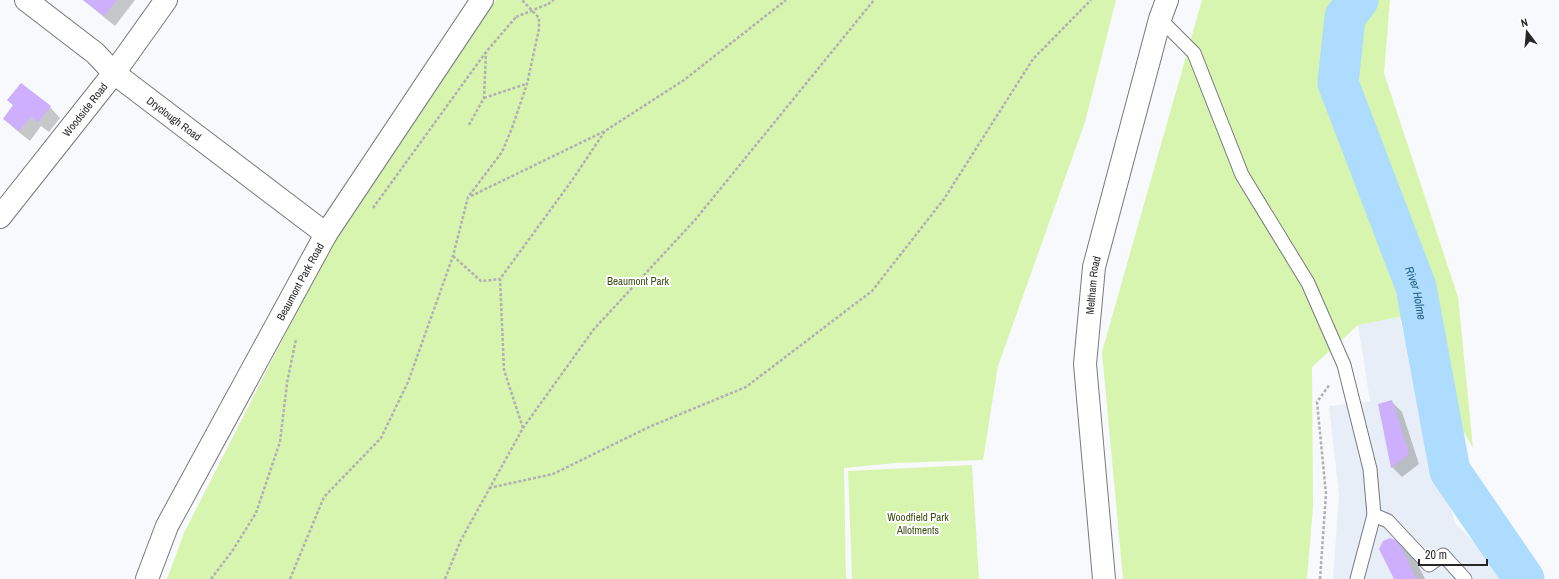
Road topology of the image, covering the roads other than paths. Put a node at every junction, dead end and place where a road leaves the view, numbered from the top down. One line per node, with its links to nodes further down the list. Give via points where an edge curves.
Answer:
1 (26, 0): 5 (street, Dryclough Road, via 95,52)
2 (166, 0): 5 (street, Woodside Road)
3 (482, 0): 7 (street, Beaumont Park Road)
4 (1163, 10): 8 (lane, via 1192,51 1242,175 1308,283 1344,365 1370,469); 10 (street, Meltham Road, via 1094,267 1085,364)
5 (114, 73): 6 (street, Woodside Road); 7 (street, Dryclough Road)
6 (0, 217)
7 (326, 234): 9 (street, Beaumont Park Road, via 166,526)
8 (1374, 515): 11 (lane); 12 (lane, via 1388,521 1429,565 1443,555)
9 (147, 579)
10 (1104, 579)
11 (1357, 579)
12 (1465, 579)

